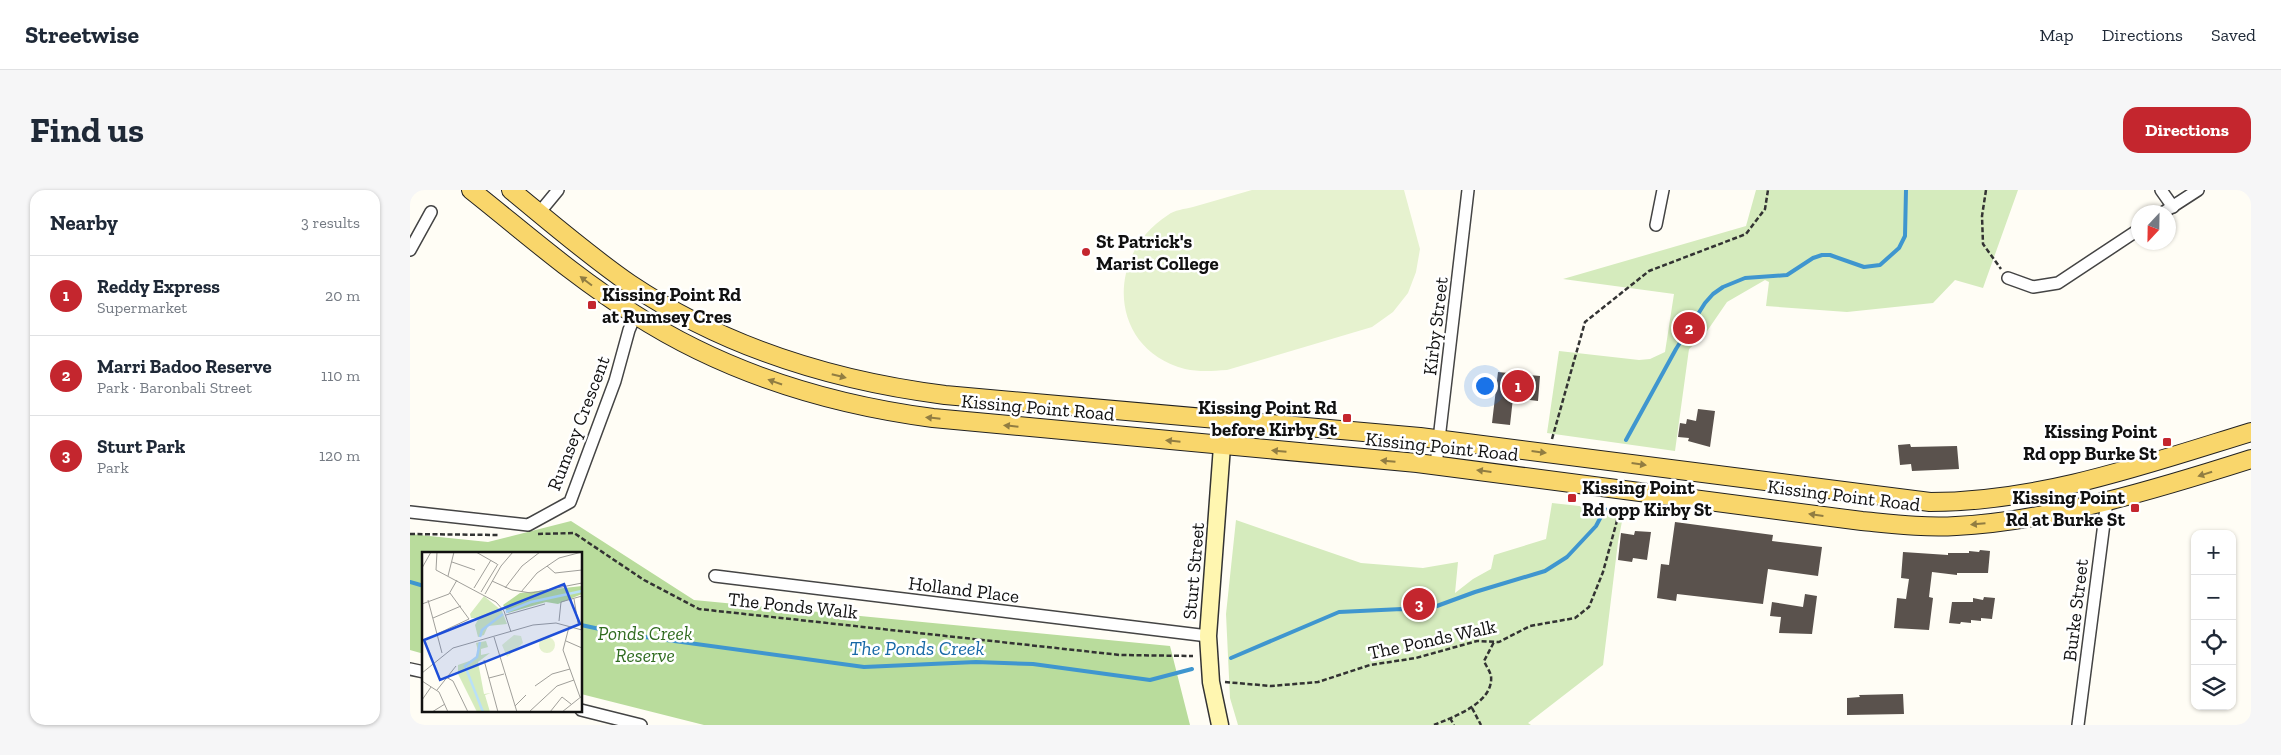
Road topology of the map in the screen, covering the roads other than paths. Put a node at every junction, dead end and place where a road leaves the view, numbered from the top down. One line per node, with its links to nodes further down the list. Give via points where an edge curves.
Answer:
1 (470, 190): 16 (main road, Kissing Point Road, one-way to 1)
2 (510, 190): 11 (main road, Kissing Point Road)
3 (558, 190): 11 (street)
4 (1468, 190): 19 (street, Kirby Street)
5 (1663, 190): 12 (street)
6 (2162, 190): 8 (street)
7 (2198, 190): 9 (street)
8 (2167, 205)
9 (2176, 205)
10 (431, 212): 14 (street)
11 (539, 213): 17 (main road, Kissing Point Road, one-way to 17, via 630,284 682,314 748,345 831,374 896,389 945,395)
12 (1656, 225)
13 (2131, 235): 15 (street, via 2058,283 2033,287)
14 (410, 250)
15 (2008, 278)
16 (635, 316): 20 (main road, Kissing Point Road, one-way to 16, via 933,418 858,406 804,392 729,364); 24 (street, Rumsey Crescent, via 615,381 570,502 528,525)
17 (1224, 419): 19 (main road, Kissing Point Road); 20 (street, Sturt Street)
18 (2251, 432): 19 (main road, Kissing Point Road, one-way to 18, via 1896,499 1948,502 2040,492)
19 (1439, 440): 22 (street, Kirby Street)
20 (1221, 446): 22 (main road, Kissing Point Road, one-way to 20); 26 (street, Sturt Street)
21 (2251, 459): 23 (main road, Kissing Point Road, one-way to 23)
22 (1436, 465): 23 (main road, Kissing Point Road, one-way to 22, via 2031,517 1986,523 1905,526)
23 (2107, 500): 30 (street, Burke Street)
24 (410, 512)
25 (715, 576): 26 (street, Holland Place)
26 (1208, 636): 29 (street, Sturt Street, via 1211,682)
27 (582, 710): 28 (street)
28 (641, 725)
29 (1220, 725)
30 (2078, 725)

